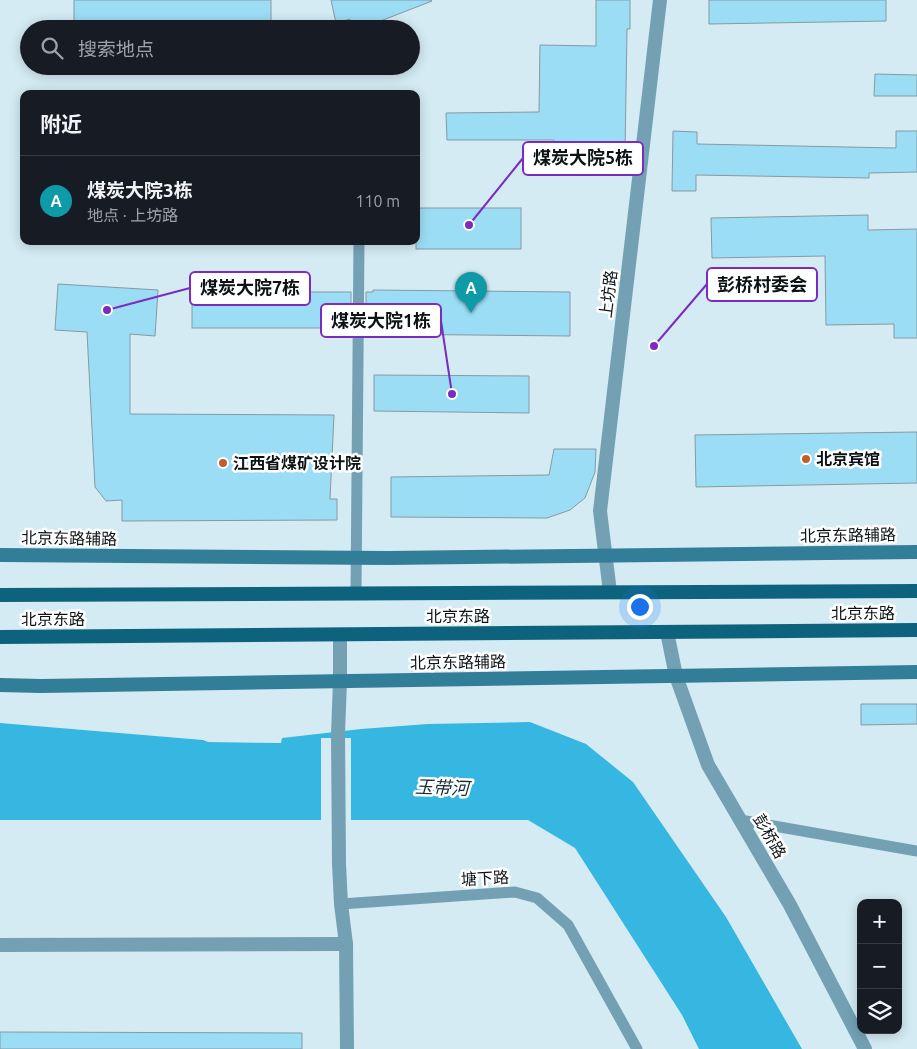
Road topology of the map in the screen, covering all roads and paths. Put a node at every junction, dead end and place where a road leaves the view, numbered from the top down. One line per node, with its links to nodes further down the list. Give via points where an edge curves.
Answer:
1 (660, 0): 5 (street, 上坊路, via 600,511)
2 (359, 245): 6 (lane)
3 (917, 552): 5 (main road, 北京东路辅路)
4 (0, 555): 6 (main road, 北京东路辅路)
5 (606, 555): 6 (main road, 北京东路辅路); 8 (street, 上坊路)
6 (357, 558): 9 (lane)
7 (917, 591): 8 (main road, 北京东路)
8 (610, 592): 9 (main road, 北京东路)
9 (356, 593): 10 (main road, 北京东路)
10 (0, 595)
11 (917, 630): 12 (main road, 北京东路)
12 (667, 632): 13 (main road, 北京东路); 16 (street, 彭桥路)
13 (340, 635): 14 (main road, 北京东路); 17 (street)
14 (0, 637)
15 (917, 672): 16 (main road, 北京东路辅路)
16 (676, 676): 17 (main road, 北京东路辅路); 19 (street, 彭桥路, via 708,765)
17 (340, 681): 18 (main road, 北京东路辅路); 21 (street)
18 (0, 685)
19 (740, 820): 20 (lane); 26 (street, 彭桥路, via 790,905)
20 (917, 851)
21 (341, 904): 23 (street); 25 (lane, 塘下路, via 515,892 538,898 568,926)
22 (0, 944): 23 (street)
23 (346, 944): 24 (street)
24 (347, 1049)
25 (637, 1049)
26 (865, 1049)

